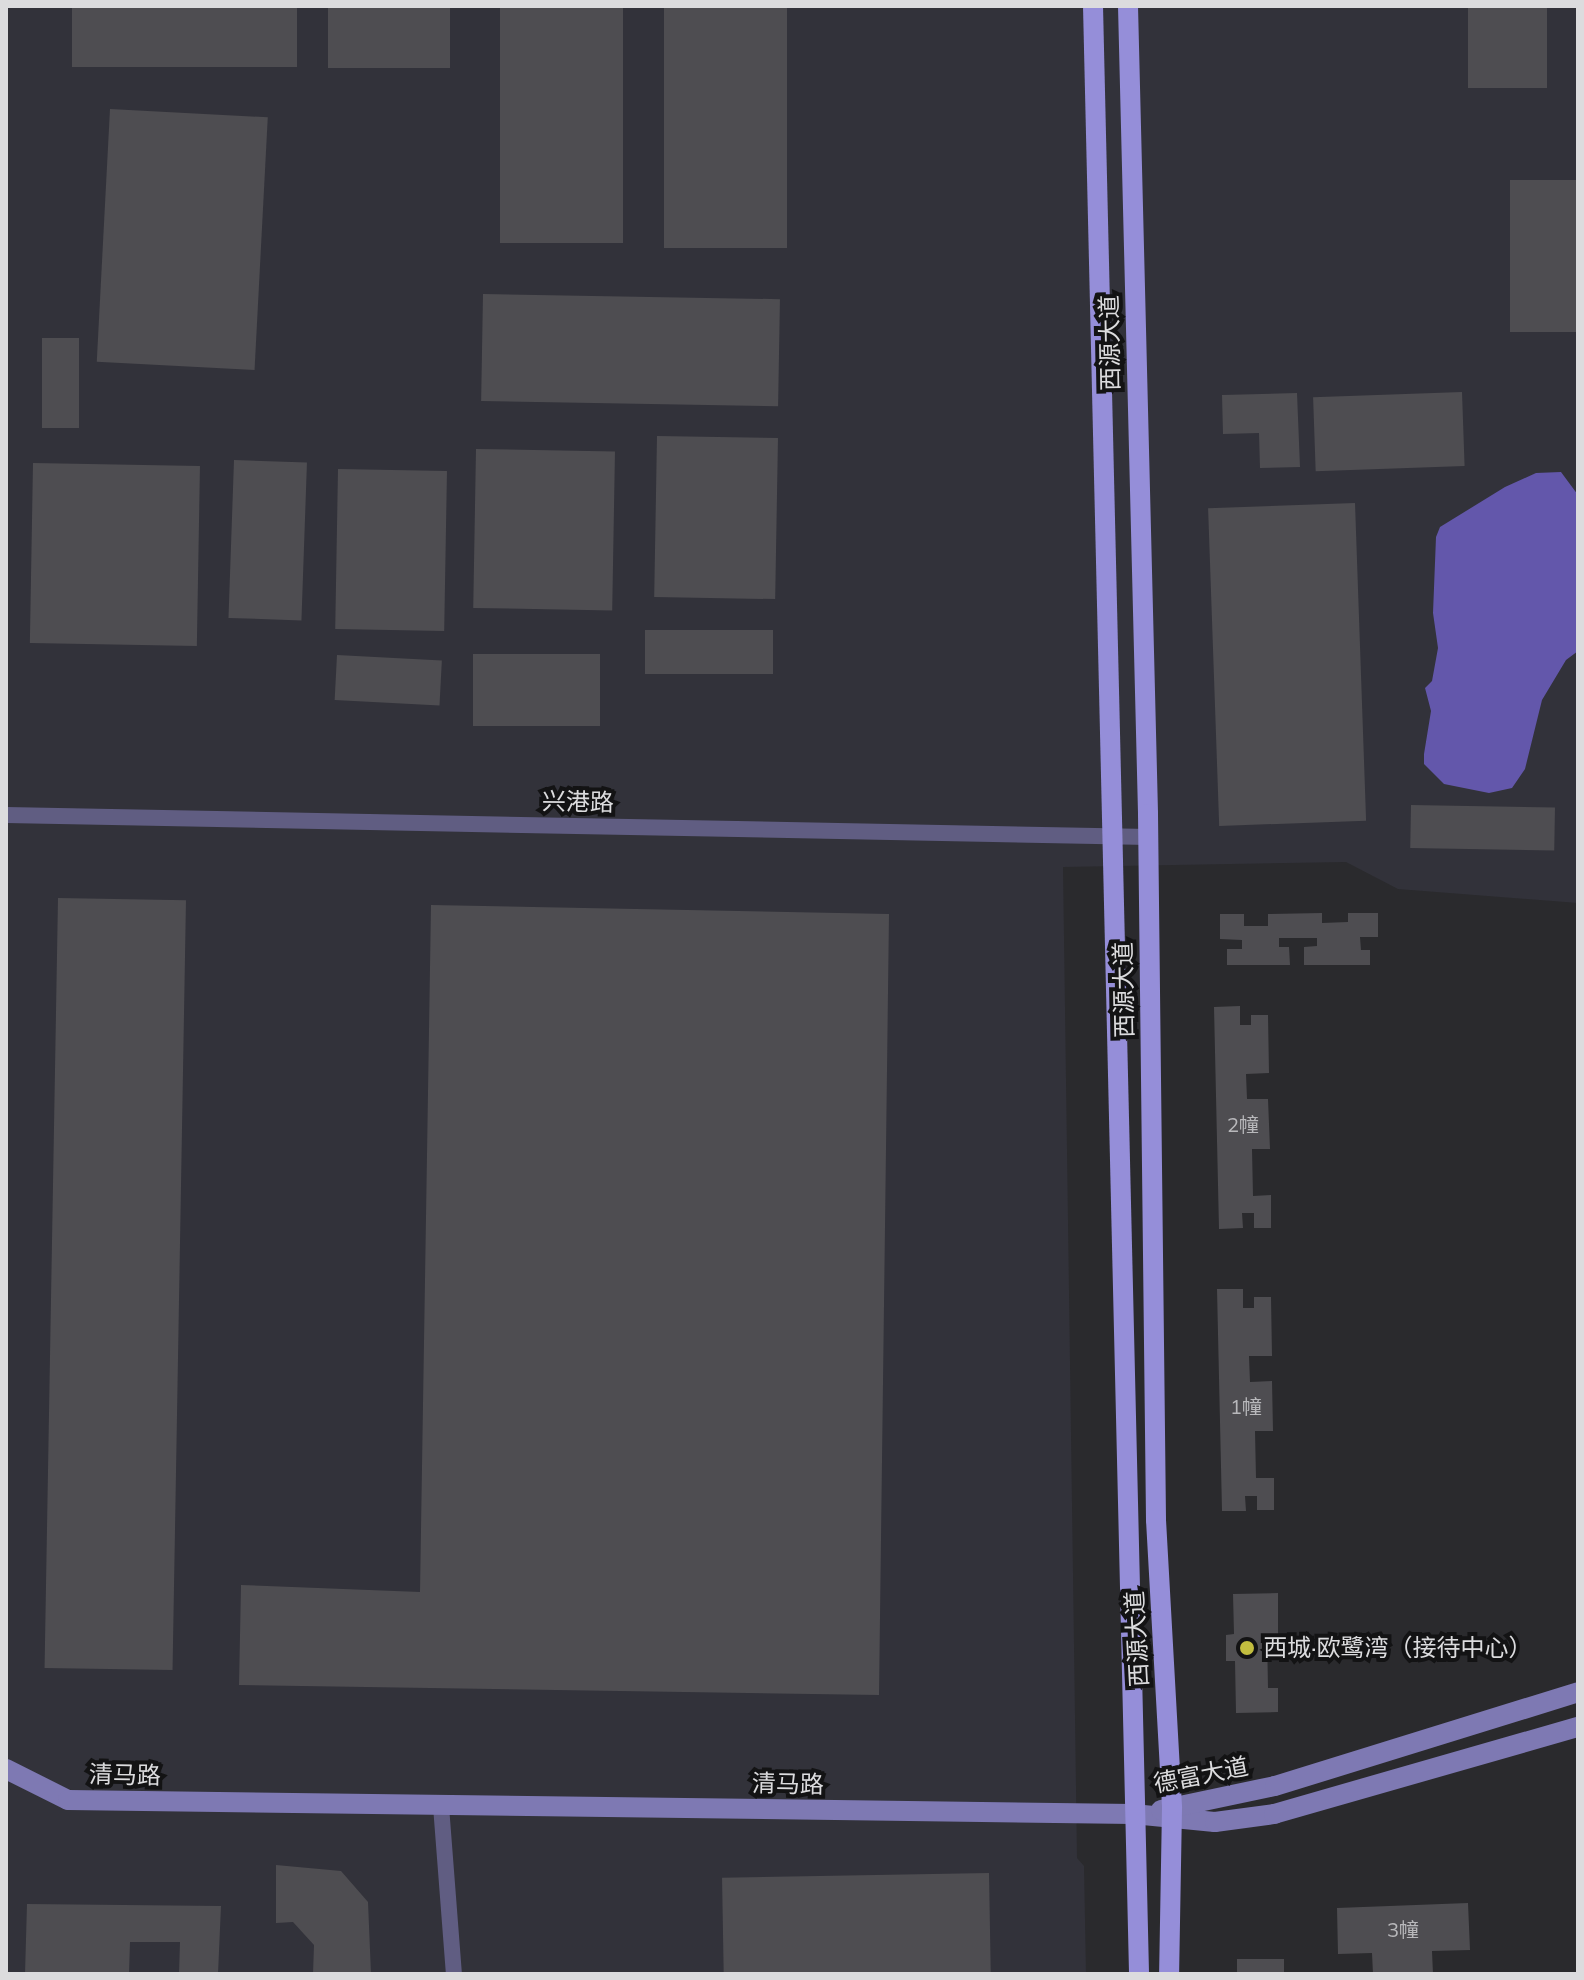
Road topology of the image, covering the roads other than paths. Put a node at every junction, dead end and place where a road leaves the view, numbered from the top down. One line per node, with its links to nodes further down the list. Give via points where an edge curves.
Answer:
1 (1093, 6): 4 (main road, 西源大道)
2 (1128, 6): 5 (main road, 西源大道)
3 (6, 815): 4 (street, 兴港路)
4 (1114, 836): 5 (street, 兴港路); 11 (main road, 西源大道)
5 (1149, 837): 10 (main road, 西源大道, via 1156,1520)
6 (1578, 1692): 10 (street, 德富大道)
7 (1578, 1727): 10 (street, 德富大道, via 1274,1814 1215,1822)
8 (6, 1769): 9 (street, 清马路, via 68,1800)
9 (441, 1806): 11 (street, 清马路); 12 (street)
10 (1172, 1813): 11 (street, 德富大道); 14 (main road, 西源大道)
11 (1133, 1814): 13 (main road, 西源大道)
12 (454, 1974)
13 (1139, 1974)
14 (1169, 1974)

